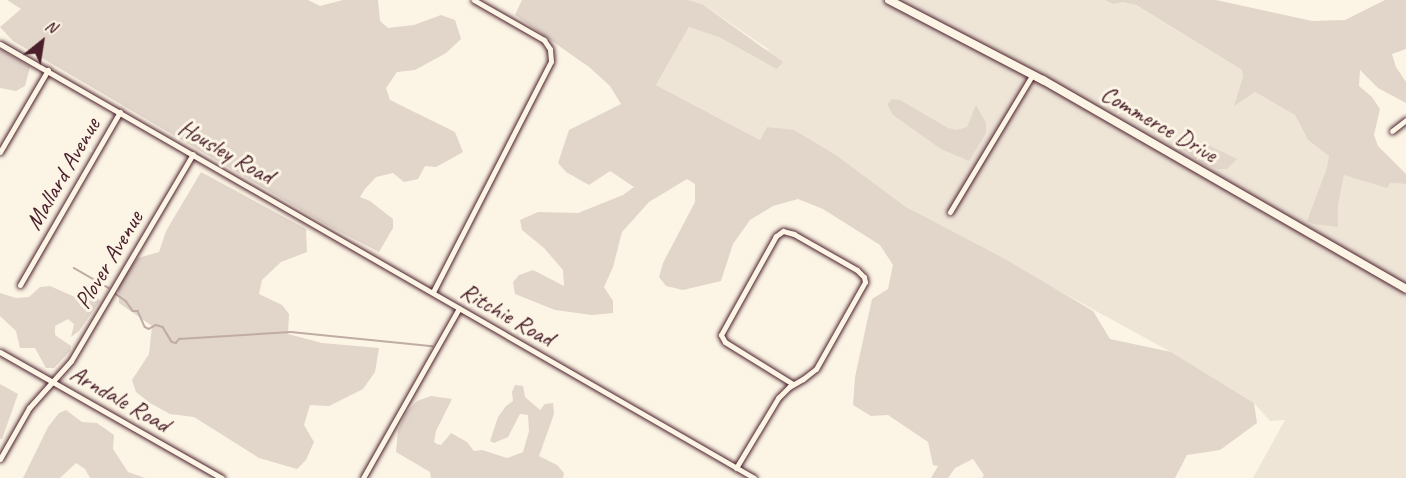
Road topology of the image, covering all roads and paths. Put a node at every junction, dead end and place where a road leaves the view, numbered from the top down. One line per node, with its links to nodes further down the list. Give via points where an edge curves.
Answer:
1 (474, 0): 14 (street, Ritchie Road, via 544,40 551,61)
2 (889, 0): 5 (street, Commerce Drive)
3 (0, 44): 4 (street, Housley Road)
4 (48, 70): 6 (street, Housley Road); 9 (street)
5 (1033, 74): 11 (street); 13 (street, Commerce Drive)
6 (120, 112): 10 (street, Housley Road); 12 (street, Mallard Avenue)
7 (1406, 120): 8 (street)
8 (1392, 130)
9 (0, 152)
10 (193, 154): 14 (street, Housley Road); 17 (street, Plover Avenue, via 71,361)
11 (951, 212)
12 (20, 285)
13 (1406, 289)
14 (433, 292): 15 (street, Ritchie Road)
15 (459, 308): 20 (street, Ritchie Road); 22 (street)
16 (0, 352): 17 (street, Arndale Road)
17 (53, 381): 19 (street, Plover Avenue, via 29,408); 21 (street, Arndale Road)
18 (793, 384): 18 (street, via 816,369 864,287 864,277 784,231 776,236 722,332 725,342); 20 (street, via 773,405)
19 (0, 459)
20 (736, 468): 23 (street, Ritchie Road)
21 (222, 478)
22 (363, 478)
23 (754, 478)

